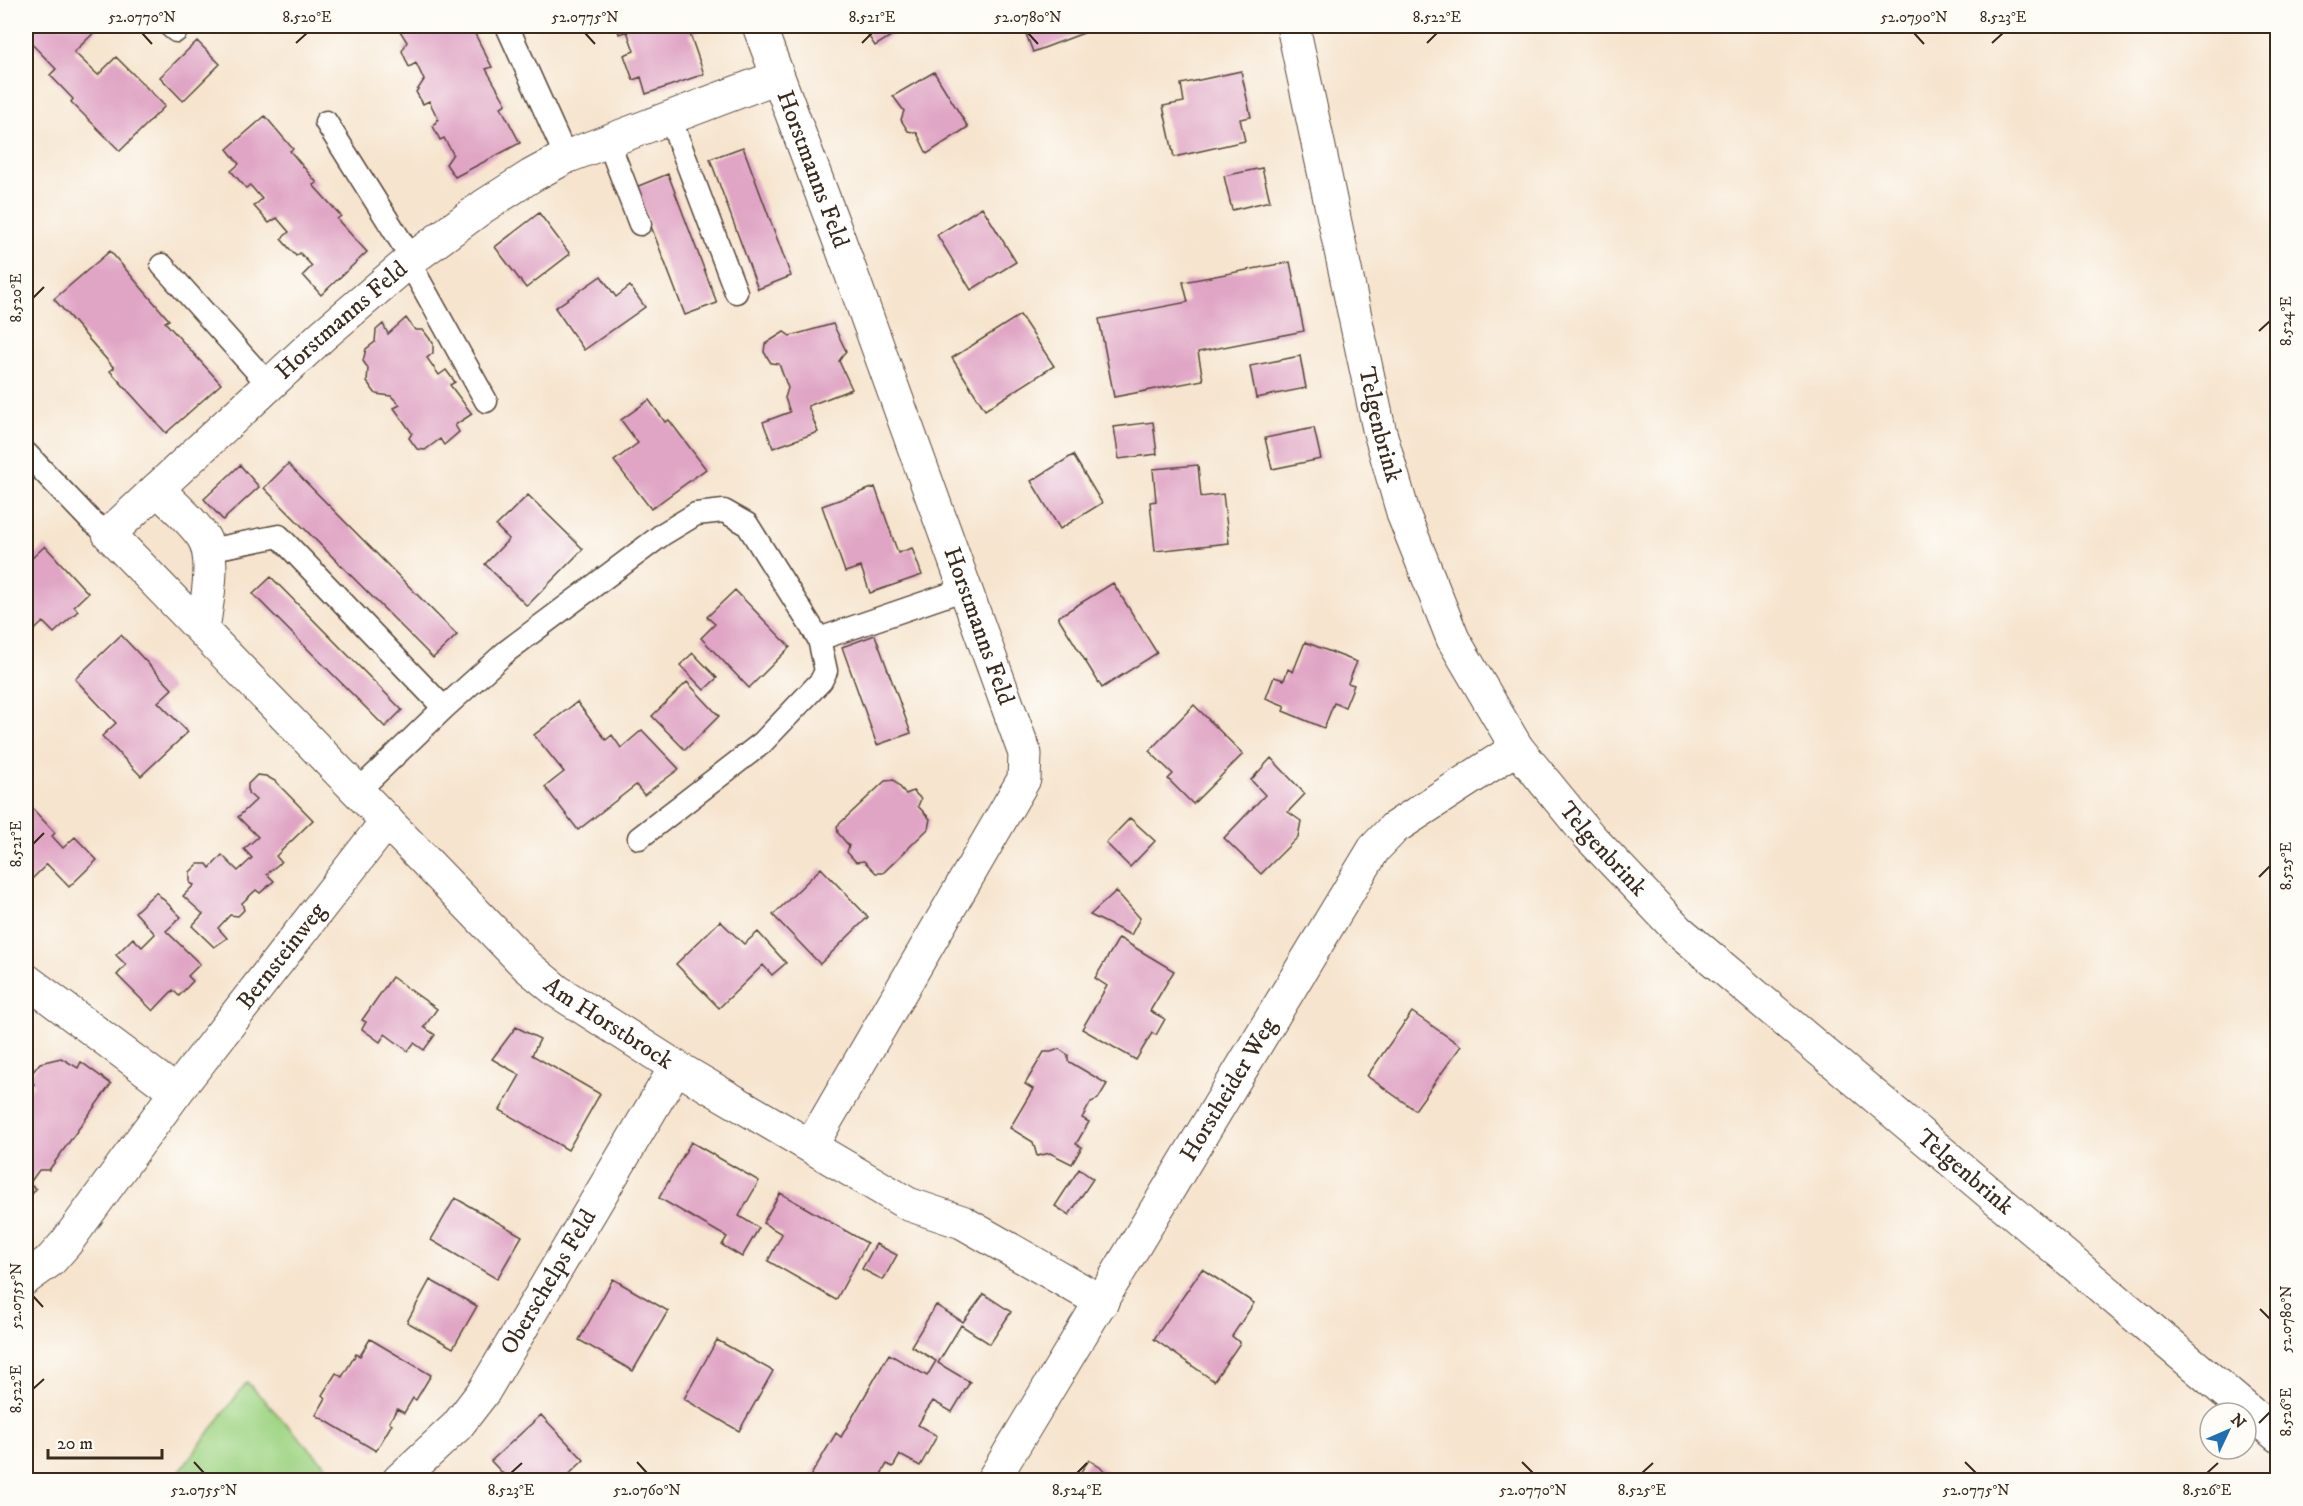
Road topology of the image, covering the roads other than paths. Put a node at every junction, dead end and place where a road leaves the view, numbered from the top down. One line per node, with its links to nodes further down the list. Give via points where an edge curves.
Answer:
1 (507, 26): 8 (lane)
2 (759, 26): 4 (street, Horstmanns Feld)
3 (1293, 26): 23 (street, Telgenbrink, via 1379,429 1404,516 1453,639)
4 (777, 77): 5 (street, Horstmanns Feld); 19 (street, Horstmanns Feld)
5 (670, 118): 7 (street, Horstmanns Feld); 12 (lane)
6 (326, 122): 10 (lane)
7 (608, 141): 8 (street, Horstmanns Feld); 9 (lane)
8 (566, 157): 10 (street, Horstmanns Feld, via 484,206)
9 (640, 224)
10 (411, 261): 13 (street, Horstmanns Feld); 14 (lane)
11 (162, 265): 13 (lane)
12 (736, 291)
13 (269, 385): 16 (street, Horstmanns Feld)
14 (486, 401)
15 (26, 453): 17 (lane, via 91,521)
16 (157, 489): 17 (street); 18 (street, via 202,537)
17 (110, 534): 20 (street, Am Horstbrock)
18 (208, 550): 20 (street); 22 (lane, via 279,536)
19 (965, 589): 21 (lane); 30 (street, Horstmanns Feld, via 1025,754 1024,779)
20 (203, 630): 24 (street, Am Horstbrock)
21 (819, 639): 22 (lane, via 747,524 724,511 696,514 663,534 507,651); 26 (lane, via 826,671 821,681 762,743)
22 (444, 708): 24 (lane)
23 (1517, 748): 32 (street, Horstheider Weg, via 1394,828 1374,849); 33 (street, Telgenbrink, via 1589,836 1679,931)
24 (358, 792): 25 (street, Am Horstbrock)
25 (387, 821): 28 (street, Am Horstbrock, via 557,992); 29 (street, Bernsteinweg)
26 (639, 838)
27 (26, 980): 29 (street)
28 (676, 1067): 30 (street, Am Horstbrock); 34 (street, Oberschelps Feld, via 484,1391 457,1426)
29 (176, 1092): 31 (street, Bernsteinweg, via 66,1243)
30 (811, 1146): 32 (street, Am Horstbrock, via 908,1204 962,1222)
31 (26, 1278)
32 (1102, 1302): 35 (street, Horstheider Weg)
33 (2277, 1436)
34 (399, 1480)
35 (993, 1480)

